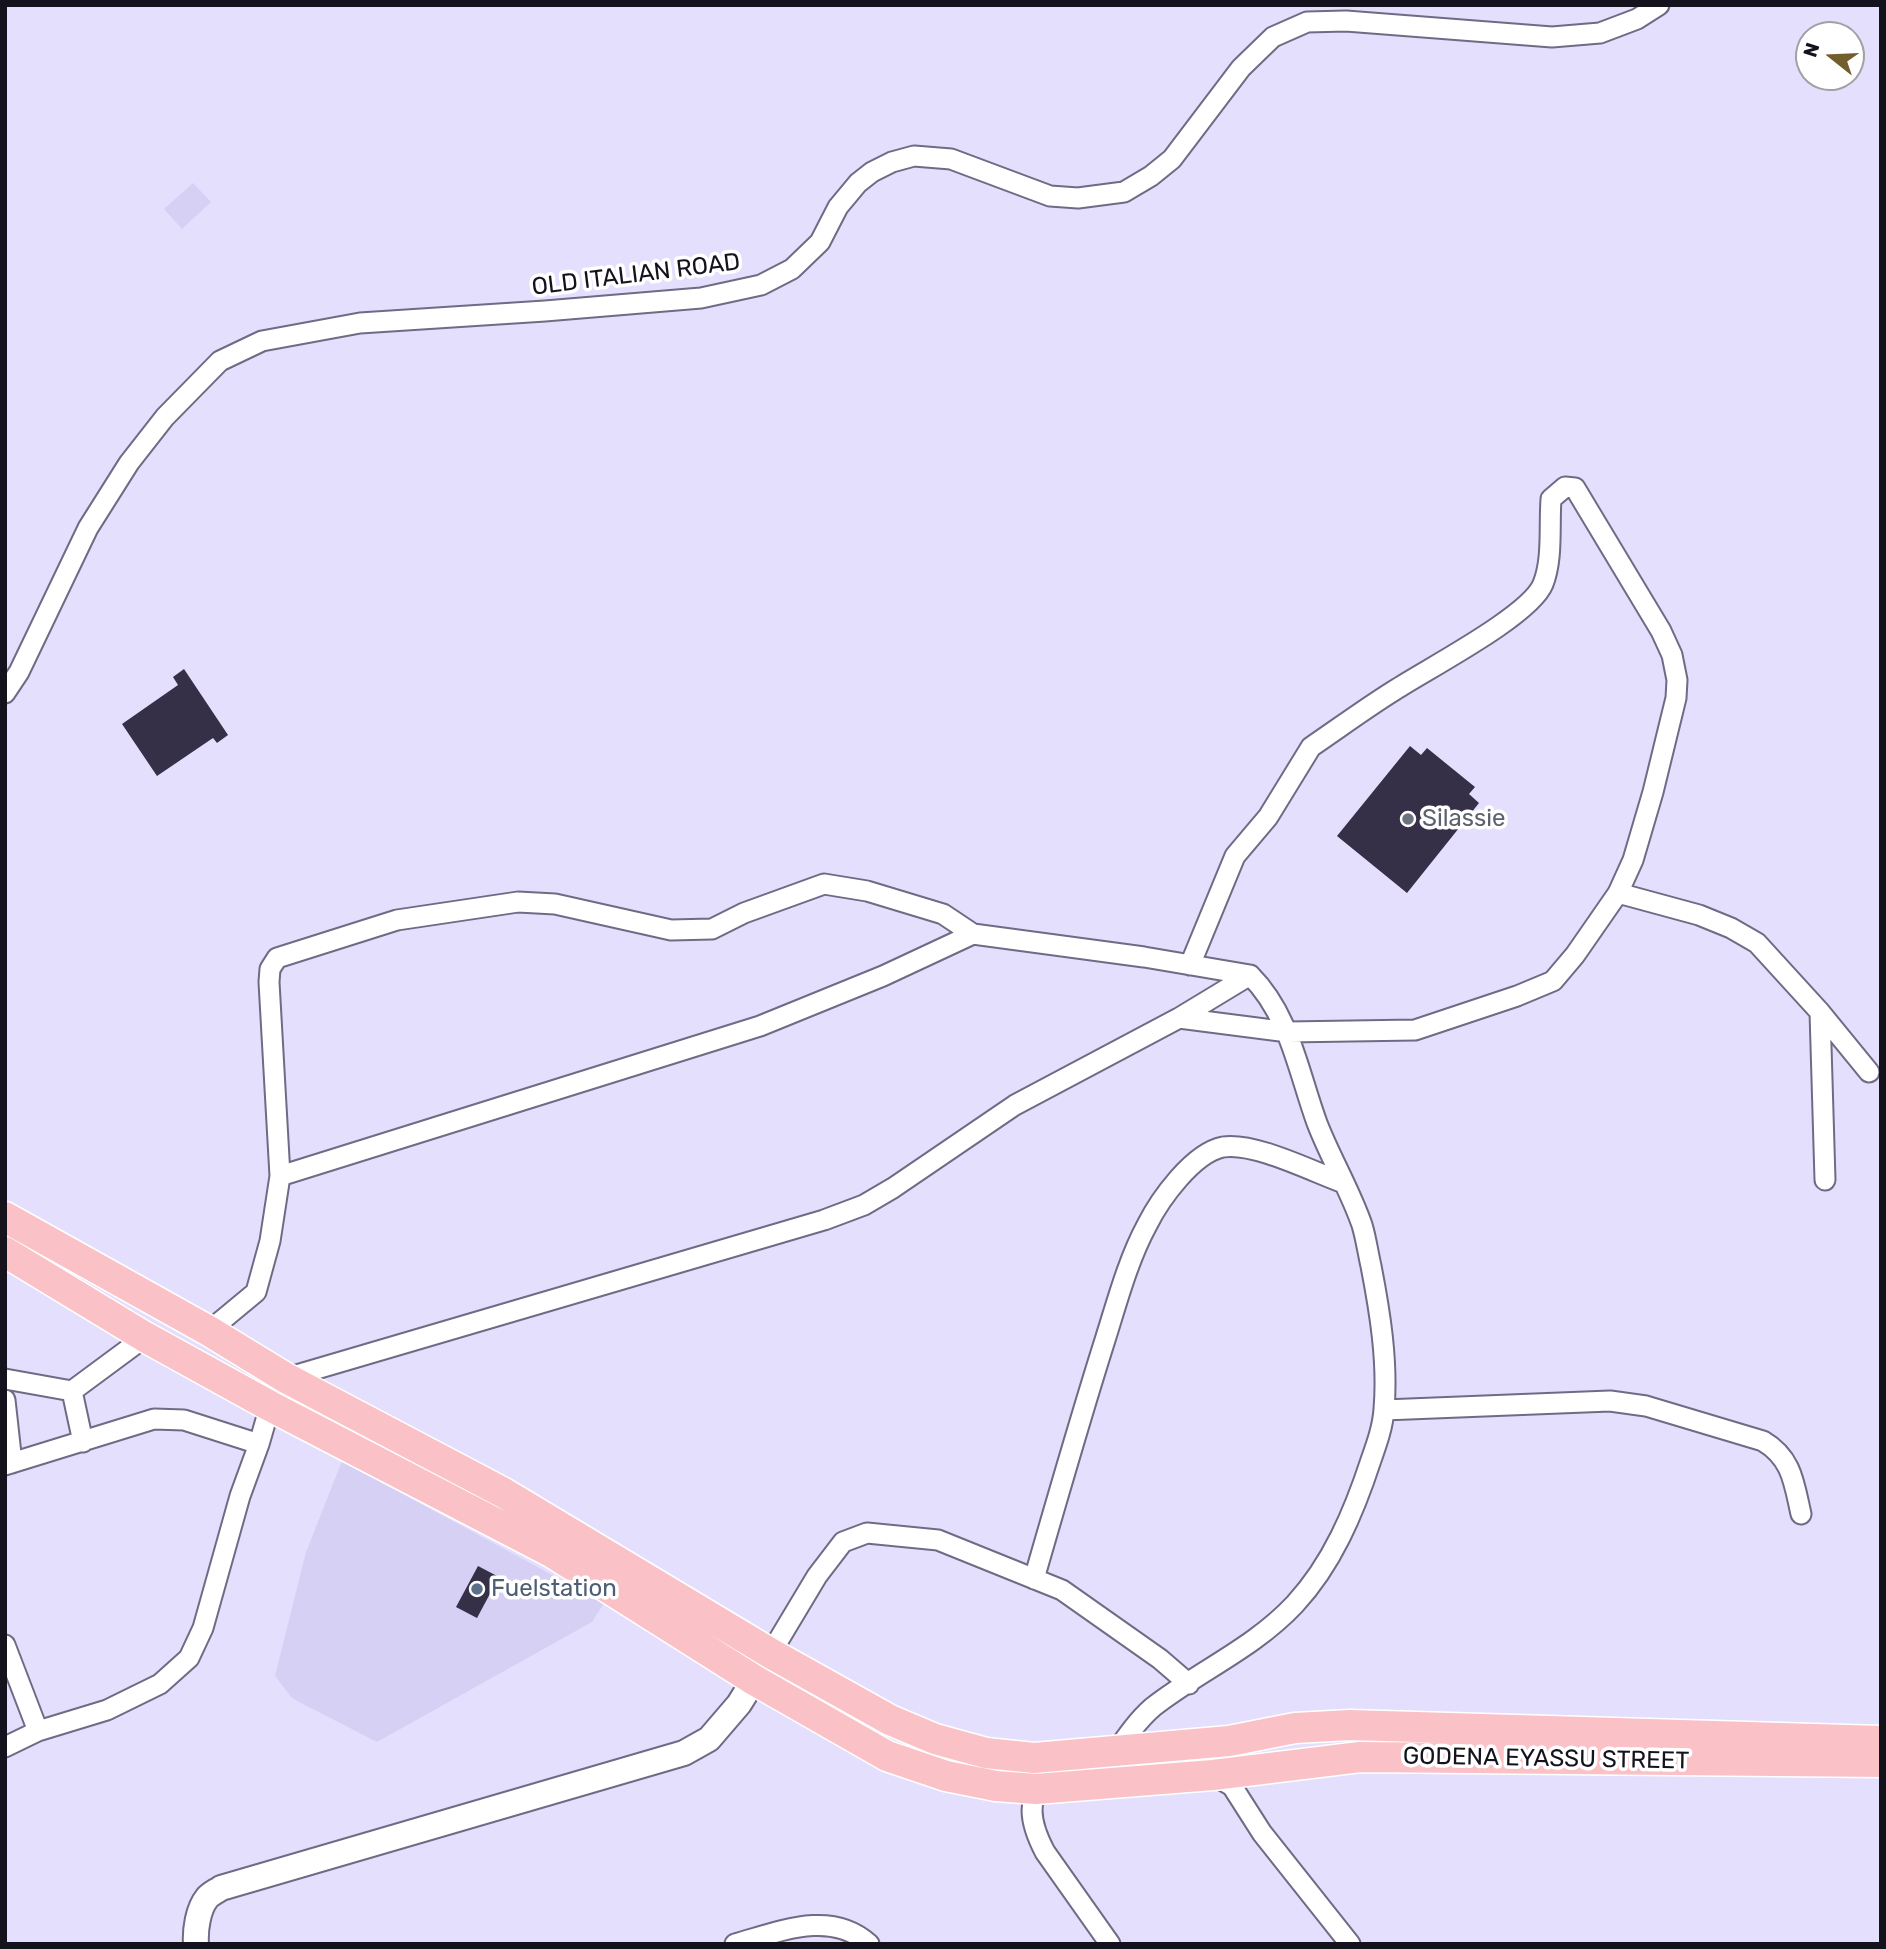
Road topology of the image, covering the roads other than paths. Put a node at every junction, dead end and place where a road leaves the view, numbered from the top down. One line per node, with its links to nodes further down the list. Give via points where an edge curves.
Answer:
1 (1660, 5): 2 (street, OLD ITALIAN ROAD, via 1600,33 1552,37 1307,22 1273,37 1241,68 1172,159 1124,192 1078,198 1050,196 951,159 914,156 892,162 858,183 838,207 820,242 792,269 761,285 701,298 360,323 262,341 220,361 165,417 104,499)
2 (5, 693)
3 (1618, 893): 5 (street, via 1653,792 1677,680 1661,631 1579,492 1565,486 1551,499 1548,566 1537,594 1493,630 1311,747 1268,817 1235,856); 7 (street, via 1699,915 1757,943); 9 (street, via 1553,981 1415,1030)
4 (973, 934): 5 (street); 11 (street, via 760,1026); 11 (street, via 943,914 867,891 824,884 712,929 671,930 555,904 518,902 397,920 276,958 269,982)
5 (1190, 965): 6 (street)
6 (1250, 975): 8 (street); 9 (street)
7 (1820, 1012): 10 (street); 12 (street)
8 (1180, 1018): 9 (street); 19 (street, via 1015,1105 864,1205)
9 (1288, 1032): 13 (street, via 1318,1124)
10 (1869, 1072)
11 (280, 1176): 16 (street, via 256,1292)
12 (1825, 1180)
13 (1344, 1183): 23 (street, via 1363,1227 1378,1305); 30 (street, via 1248,1147 1222,1147 1184,1172 1158,1205 1137,1246 1112,1319)
14 (5, 1217): 16 (main road)
15 (5, 1252): 17 (main road)
16 (209, 1331): 19 (main road)
17 (145, 1337): 20 (street); 21 (main road)
18 (5, 1378): 20 (street)
19 (286, 1378): 27 (main road)
20 (72, 1391): 24 (street)
21 (270, 1406): 25 (street); 27 (main road)
22 (6, 1409): 26 (street)
23 (1384, 1410): 28 (street, via 1610,1401 1656,1408 1763,1440 1776,1449 1791,1471); 34 (street, via 1356,1502 1323,1569 1295,1604 1263,1633)
24 (83, 1442): 25 (street, via 154,1419 184,1420); 26 (street)
25 (259, 1444): 35 (street, via 204,1628 188,1658 160,1684 107,1710)
26 (9, 1464)
27 (495, 1505): 29 (main road)
28 (1801, 1514)
29 (560, 1542): 32 (main road, GODENA EYASSU STREET); 33 (main road, GODENA EYASSU STREET)
30 (1034, 1579): 32 (street, via 938,1540 866,1533 843,1542); 34 (street, via 1062,1590)
31 (5, 1645): 35 (street)
32 (770, 1653): 33 (street); 39 (main road, GODENA EYASSU STREET, via 890,1720 935,1739 1006,1757)
33 (754, 1680): 42 (main road, GODENA EYASSU STREET, via 912,1766 996,1786); 43 (street, via 709,1739 684,1753 221,1888 201,1908)
34 (1189, 1684): 38 (street, via 1153,1708)
35 (38, 1731): 37 (street)
36 (1881, 1741): 38 (main road, GODENA EYASSU STREET, via 1350,1725)
37 (5, 1747)
38 (1116, 1752): 39 (main road, GODENA EYASSU STREET)
39 (1046, 1757): 42 (street)
40 (1881, 1762): 41 (main road, GODENA EYASSU STREET, via 1360,1757)
41 (1213, 1775): 42 (main road, GODENA EYASSU STREET); 47 (street, via 1232,1786 1262,1833)
42 (1036, 1789): 46 (street, via 1031,1817 1037,1836)
43 (196, 1944)
44 (735, 1944): 45 (street, via 820,1925 841,1928)
45 (869, 1944)
46 (1110, 1944)
47 (1350, 1944)

